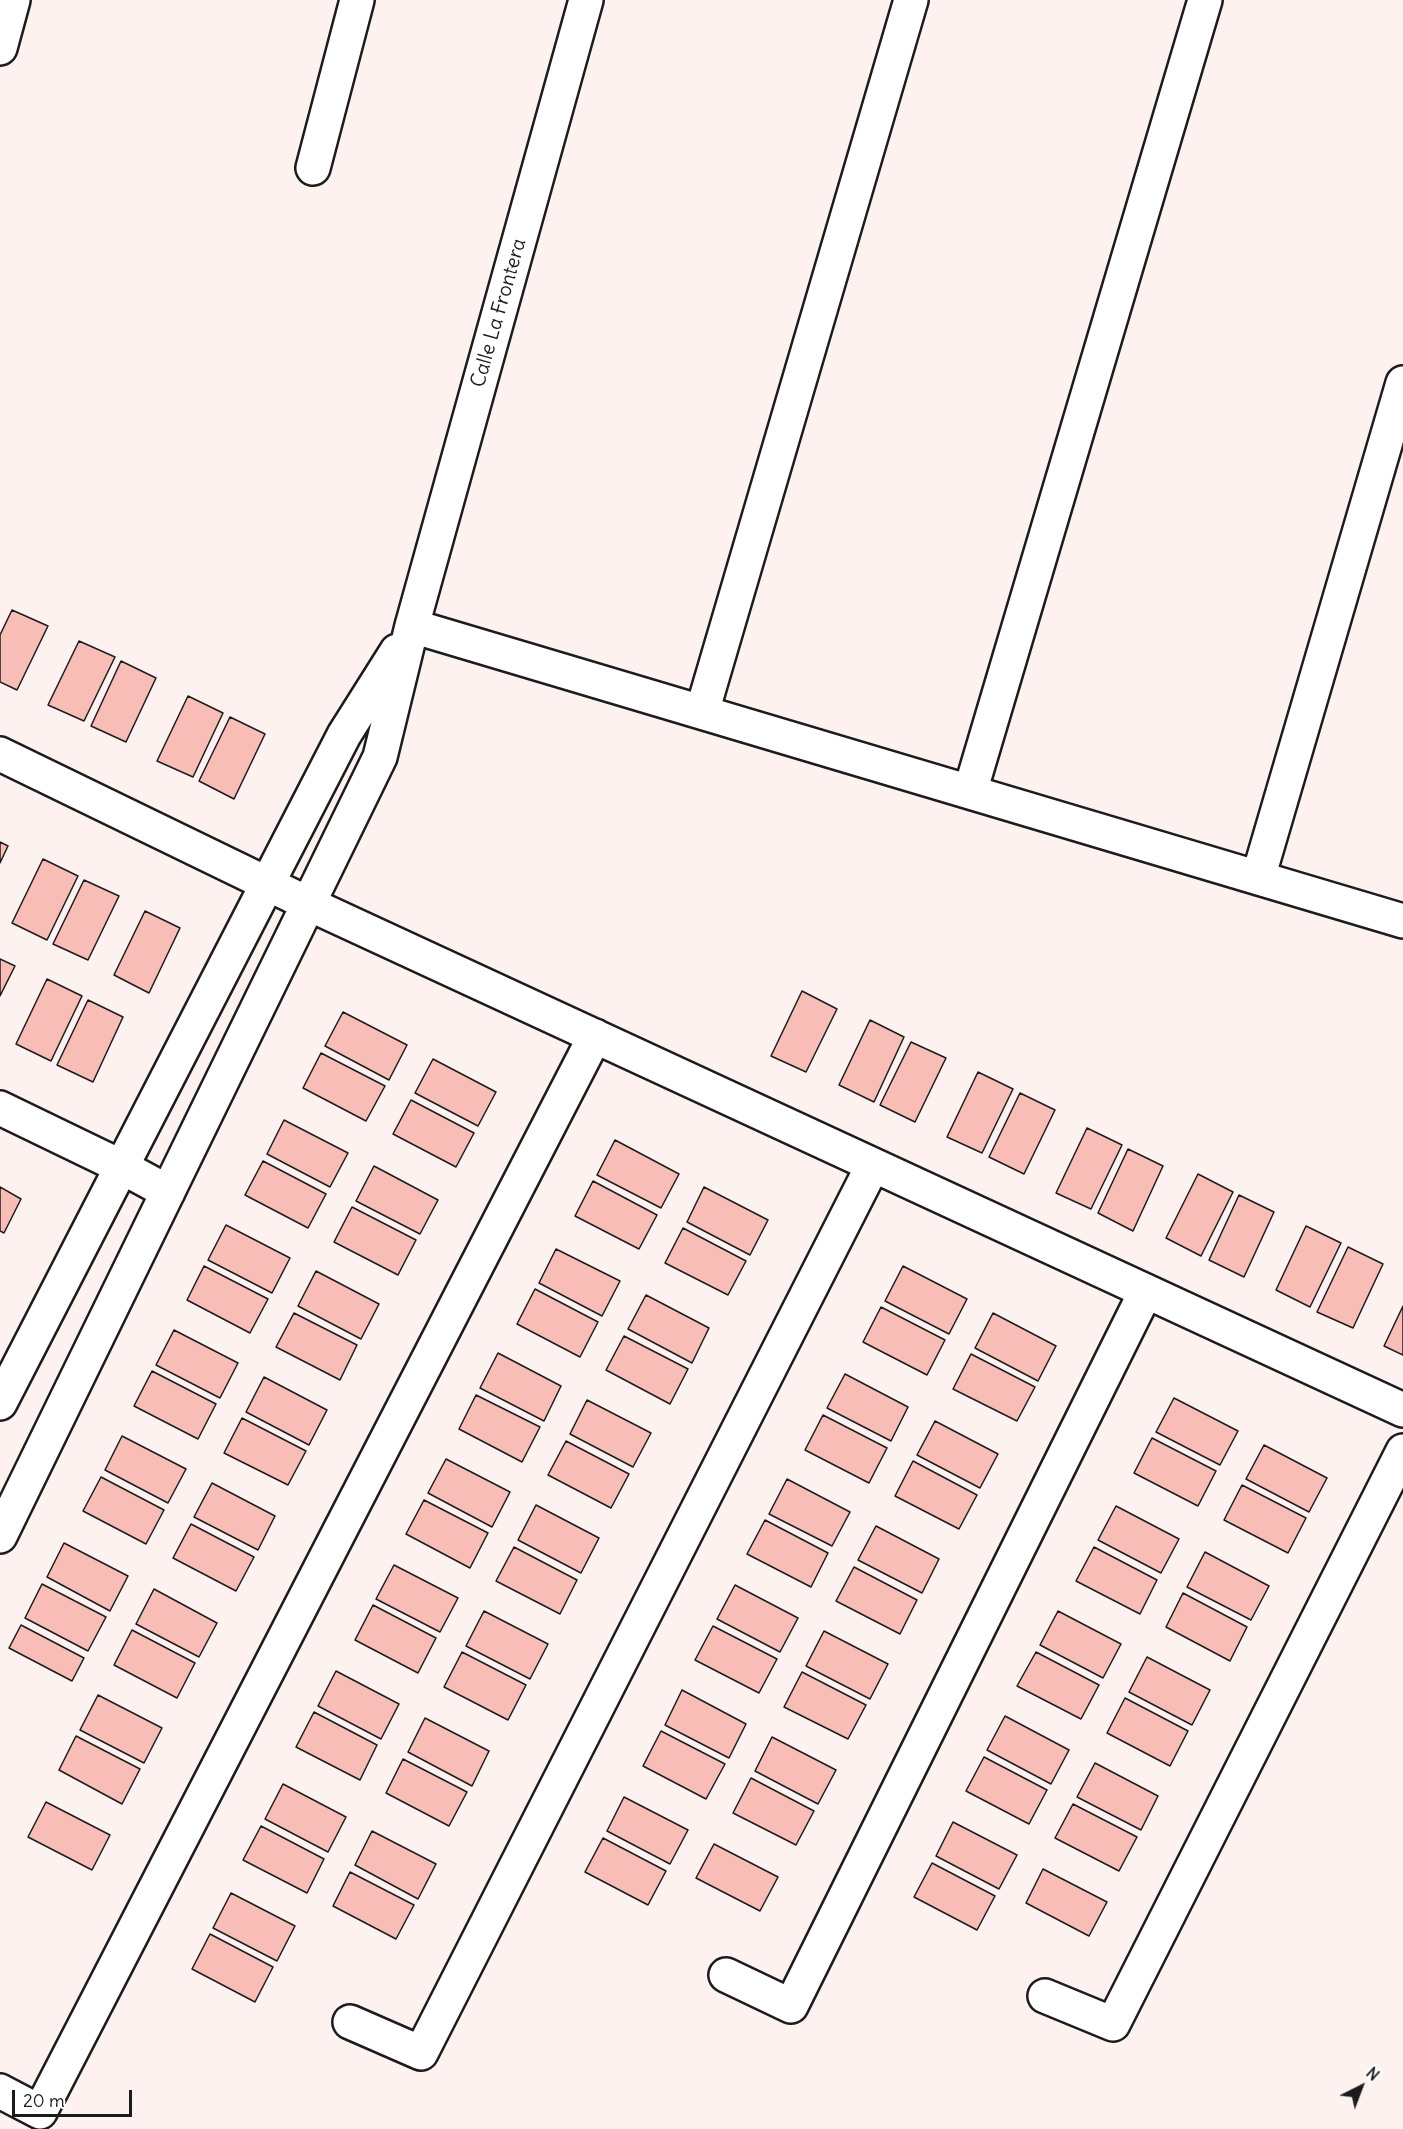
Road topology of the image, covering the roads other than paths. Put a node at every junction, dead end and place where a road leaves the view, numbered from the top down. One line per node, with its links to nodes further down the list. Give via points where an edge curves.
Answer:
1 (13, 0): 6 (street)
2 (357, 0): 7 (street)
3 (586, 0): 9 (street, Calle La Frontera)
4 (911, 0): 10 (street)
5 (1205, 0): 12 (street)
6 (0, 48)
7 (313, 168)
8 (1403, 384): 13 (street)
9 (412, 626): 10 (street); 14 (street, via 344,735); 15 (street, via 380,757)
10 (702, 712): 12 (street)
11 (0, 754): 14 (street)
12 (970, 792): 13 (street)
13 (1258, 878): 16 (street)
14 (268, 884): 15 (street); 20 (street)
15 (309, 904): 17 (street); 21 (street)
16 (1403, 921)
17 (595, 1036): 19 (street); 30 (street, via 40,2112)
18 (0, 1108): 20 (street)
19 (873, 1165): 22 (street); 29 (street, via 421,2053)
20 (122, 1167): 21 (street); 23 (street)
21 (168, 1192): 26 (street)
22 (1146, 1291): 24 (street); 27 (street, via 791,2006)
23 (0, 1403)
24 (1403, 1410)
25 (1403, 1451): 28 (street, via 1113,2024)
26 (0, 1536)
27 (726, 1975)
28 (1045, 1996)
29 (350, 2022)
30 (0, 2091)

